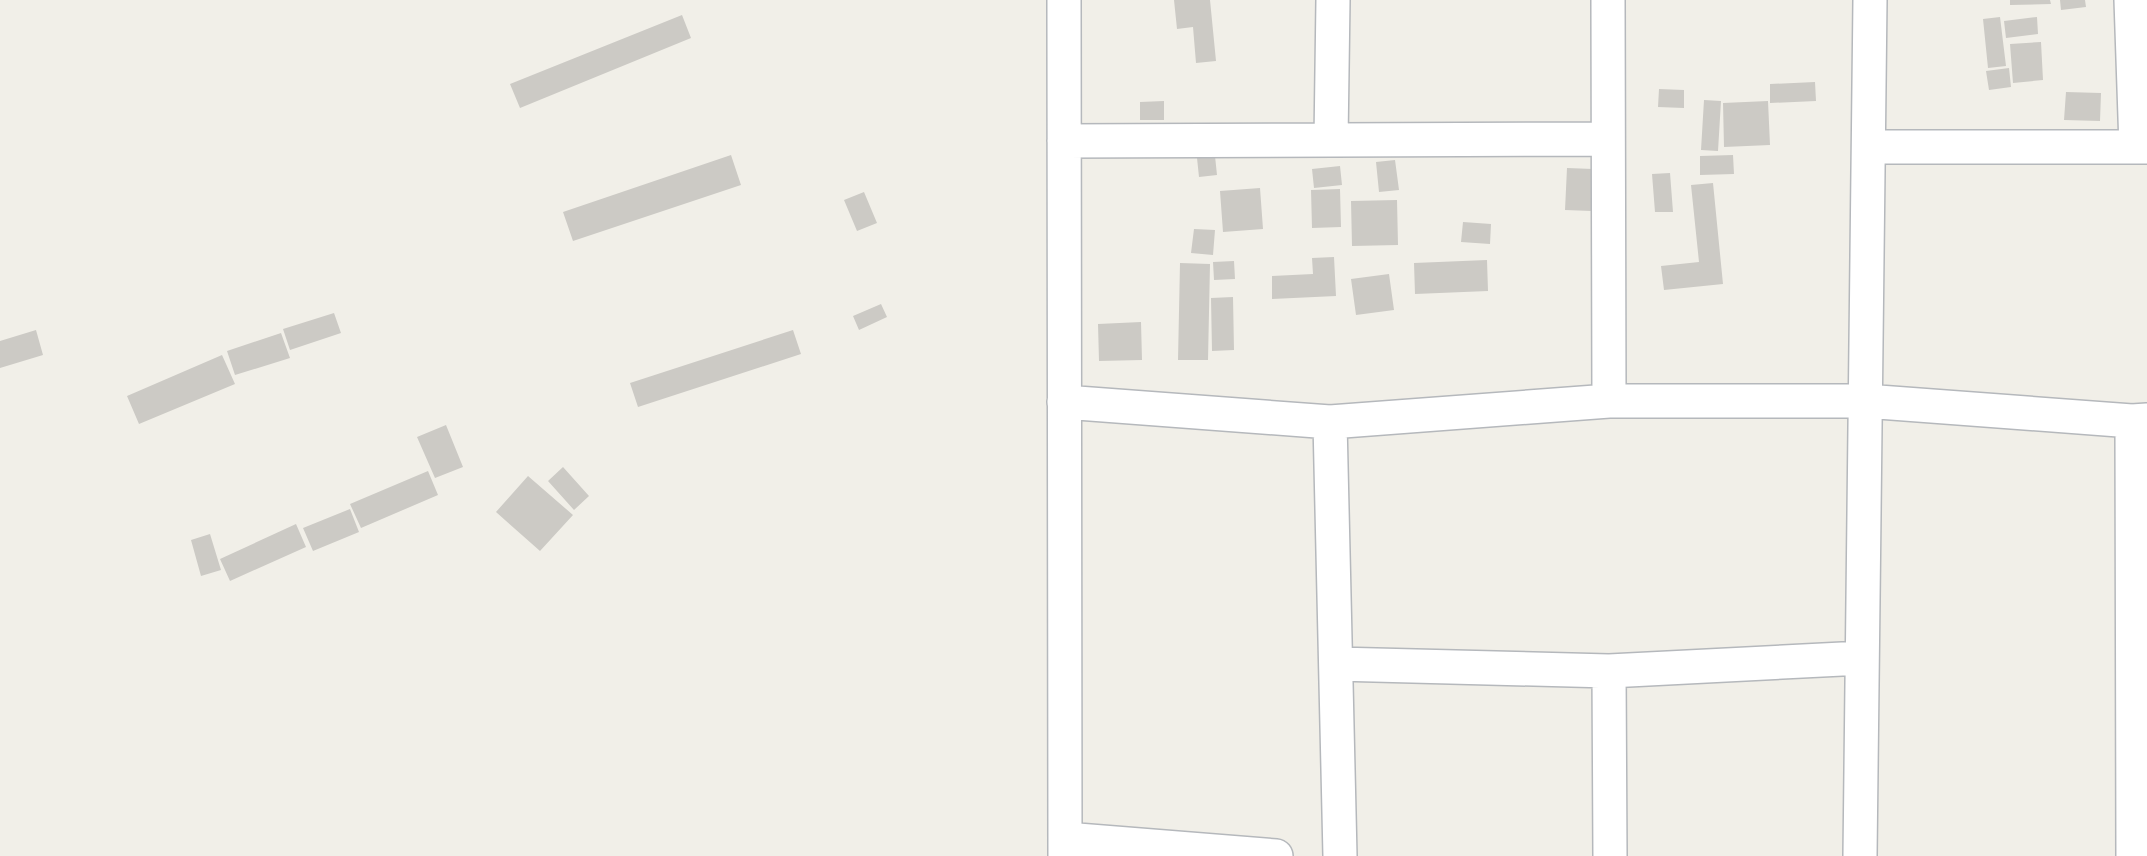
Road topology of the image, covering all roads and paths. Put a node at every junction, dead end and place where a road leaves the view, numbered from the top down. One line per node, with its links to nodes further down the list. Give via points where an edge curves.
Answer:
1 (1064, 0): 8 (street)
2 (1333, 0): 7 (street)
3 (1608, 0): 6 (street)
4 (1870, 0): 9 (street)
5 (2131, 0): 10 (street)
6 (1608, 139): 7 (street); 11 (street)
7 (1331, 140): 8 (street)
8 (1064, 141): 13 (street)
9 (1869, 147): 10 (street); 12 (street)
10 (2142, 147)
11 (1609, 401): 12 (street); 15 (street)
12 (1865, 401): 14 (street); 16 (street)
13 (1064, 402): 15 (street); 20 (street)
14 (2140, 421): 19 (street)
15 (1330, 422): 17 (street)
16 (1862, 658): 18 (street); 24 (street)
17 (1336, 664): 18 (street); 22 (street)
18 (1609, 671): 23 (street)
19 (2140, 686): 25 (street)
20 (1065, 847): 21 (street)
21 (1276, 856)
22 (1340, 856)
23 (1610, 856)
24 (1860, 856)
25 (2133, 856)

